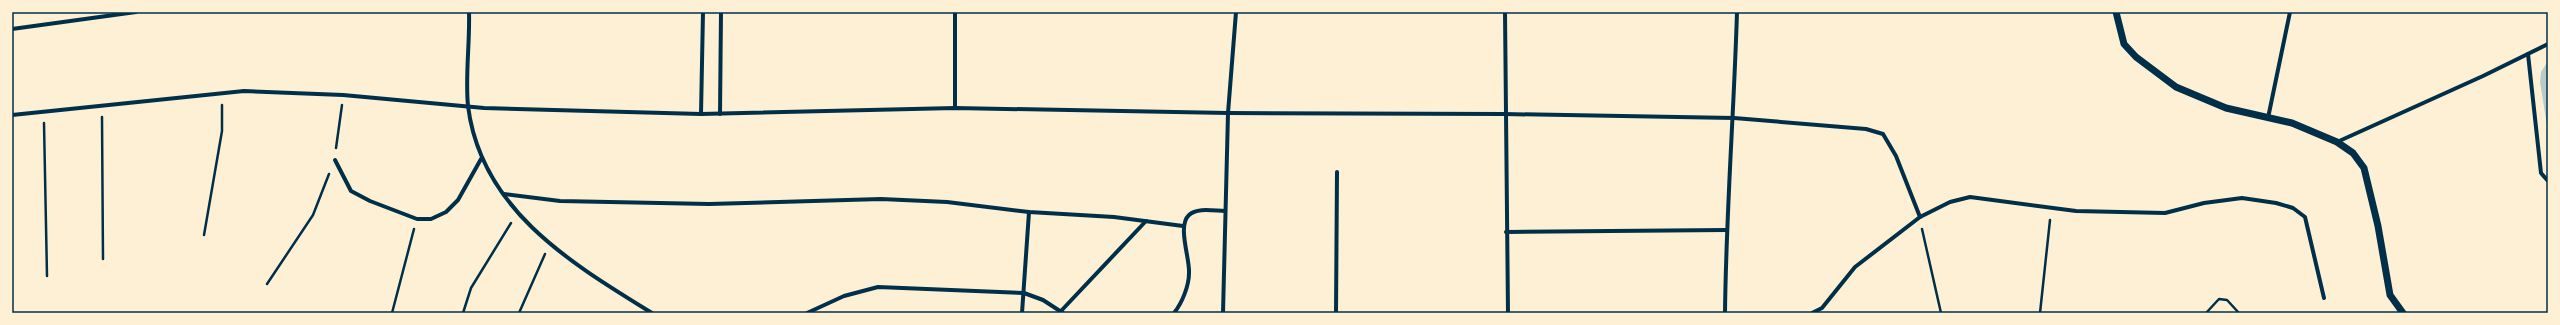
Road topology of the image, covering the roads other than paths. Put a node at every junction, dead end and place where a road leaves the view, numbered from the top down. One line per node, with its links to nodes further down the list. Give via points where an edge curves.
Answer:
1 (136, 12): 11 (street)
2 (468, 12): 14 (street)
3 (703, 12): 17 (street)
4 (720, 12): 18 (street)
5 (955, 12): 15 (street)
6 (1236, 12): 16 (street)
7 (1505, 12): 19 (street)
8 (1737, 12): 21 (street)
9 (2116, 12): 22 (street, via 2124,44 2136,58 2176,87 2226,108)
10 (2290, 12): 22 (street)
11 (12, 29)
12 (2548, 44): 13 (street)
13 (2528, 54): 23 (street); 27 (street, via 2541,173)
14 (468, 106): 17 (street); 20 (street, via 244,91); 24 (street)
15 (955, 108): 16 (street); 18 (street)
16 (1228, 113): 19 (street); 29 (street)
17 (701, 114): 18 (street)
18 (720, 114)
19 (1504, 114): 21 (street); 35 (street)
20 (12, 115)
21 (1734, 118): 31 (street, via 1866,129 1883,134 1896,156); 34 (street)
22 (2268, 118): 23 (street, via 2292,123)
23 (2337, 142): 48 (street, via 2353,153 2364,168 2378,226 2390,295)
24 (481, 159): 25 (street, via 458,200 446,212 431,219 417,219 351,191); 28 (street)
25 (335, 160)
26 (1337, 172): 44 (street)
27 (2548, 181)
28 (504, 194): 30 (street, via 560,201 741,205 881,199 947,202); 39 (street, via 517,214 581,269)
29 (1225, 211): 33 (street, via 1199,210 1189,215); 43 (street)
30 (1029, 212): 32 (street); 36 (street)
31 (1920, 217): 37 (street, via 1950,202 1970,196 2076,211 2165,213 2204,203 2242,198 2276,202 2294,208 2306,217); 47 (street, via 1855,267 1822,308)
32 (1146, 221): 33 (street); 38 (street)
33 (1183, 226): 42 (street, via 1190,274 1181,304)
34 (1726, 230): 35 (street); 46 (street)
35 (1506, 232): 45 (street)
36 (1024, 293): 38 (street, via 1043,300); 40 (street, via 878,287 844,296); 41 (street)
37 (2324, 298)
38 (1062, 312)
39 (652, 313)
40 (807, 313)
41 (1022, 313)
42 (1174, 313)
43 (1223, 313)
44 (1336, 313)
45 (1508, 313)
46 (1724, 313)
47 (1812, 313)
48 (2403, 313)

